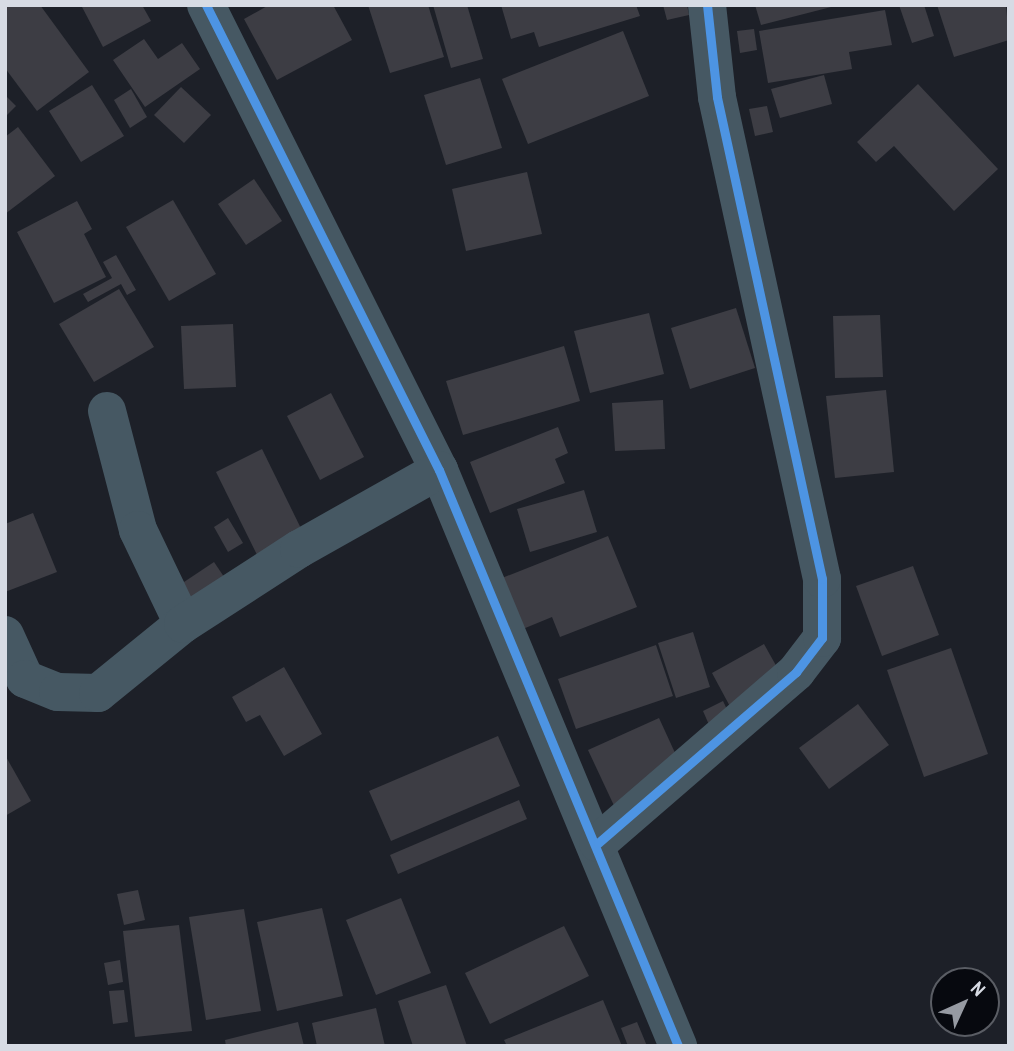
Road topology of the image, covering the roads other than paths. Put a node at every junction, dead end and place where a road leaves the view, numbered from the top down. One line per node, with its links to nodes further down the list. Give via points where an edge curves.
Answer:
1 (206, 5): 4 (street)
2 (707, 5): 7 (street, via 717,97 820,567 822,638 796,673)
3 (107, 411): 5 (street, via 138,530)
4 (439, 470): 5 (street, via 299,549); 7 (street)
5 (183, 624): 6 (street, via 98,693 58,692 25,679)
6 (5, 635)
7 (598, 842): 8 (street)
8 (678, 1046)

